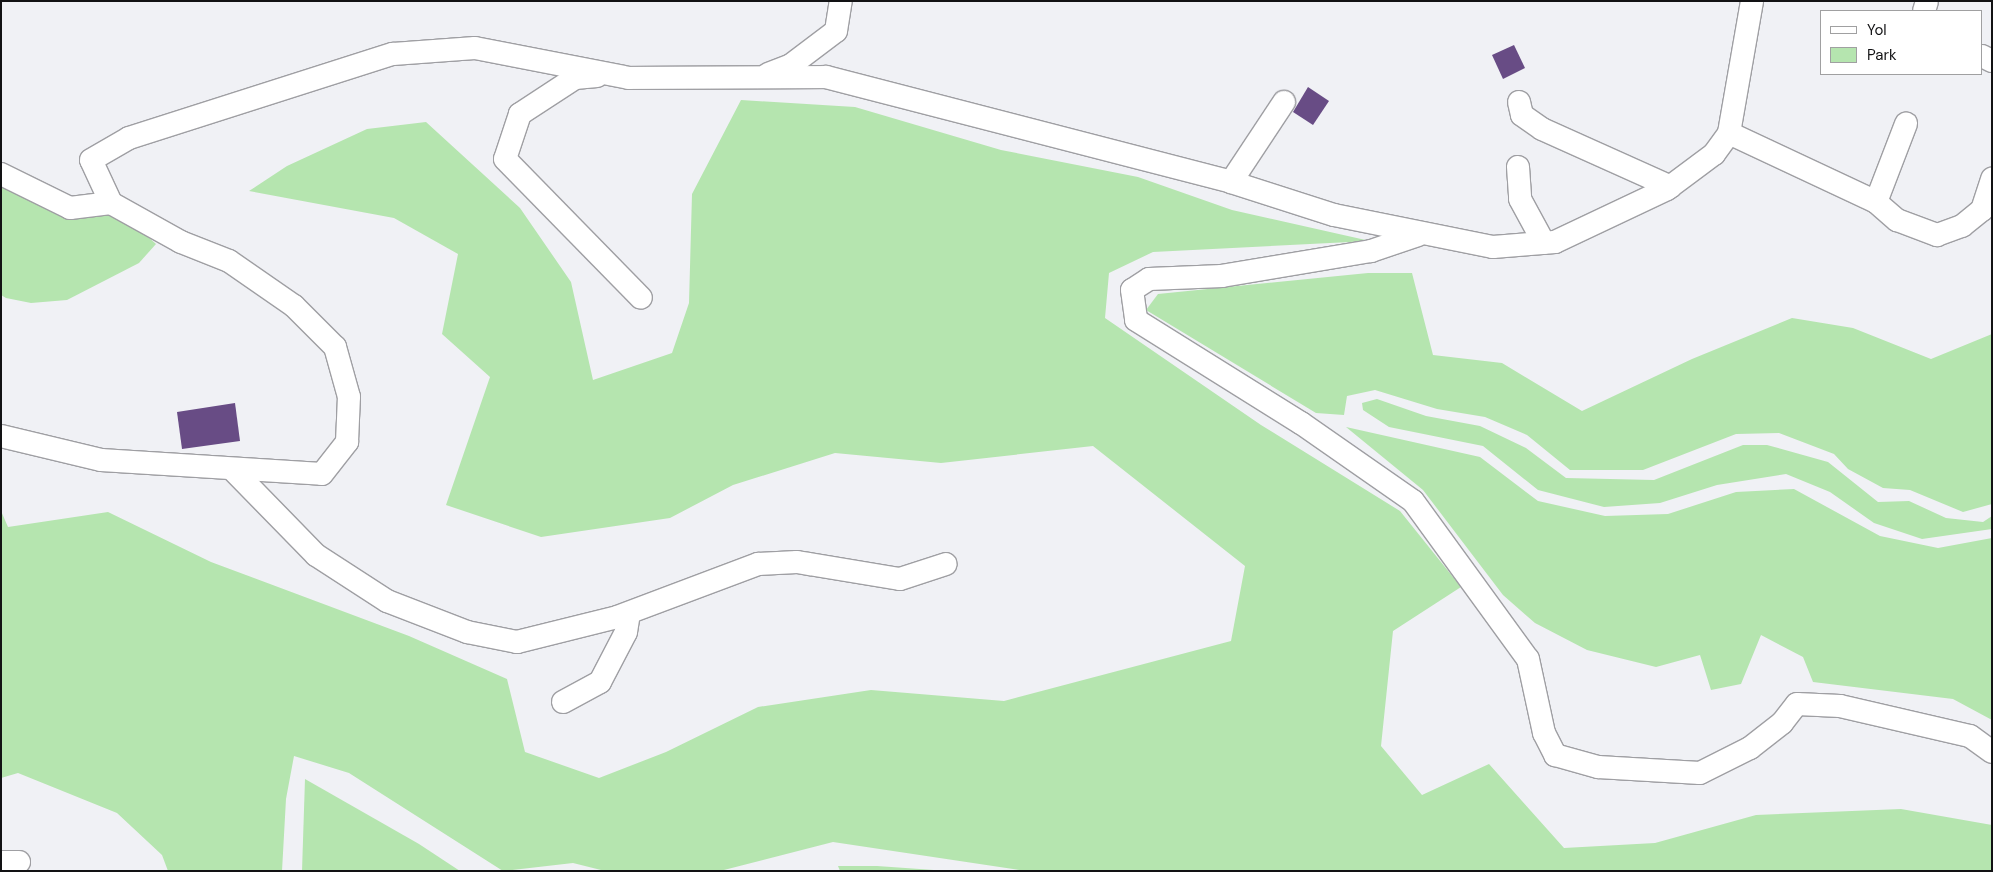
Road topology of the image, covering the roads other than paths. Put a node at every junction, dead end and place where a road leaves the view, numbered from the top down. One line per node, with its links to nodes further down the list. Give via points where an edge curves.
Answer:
1 (841, 1): 4 (street, via 836,31 791,65)
2 (1752, 1): 8 (street)
3 (613, 75): 4 (street); 15 (street, via 475,48 393,54 129,138 91,160); 18 (street, via 575,78 539,99 520,114 505,159)
4 (760, 78): 12 (street, via 826,78)
5 (1284, 102): 12 (street)
6 (1520, 102): 13 (street, via 1522,115 1542,128)
7 (1906, 124): 14 (street)
8 (1730, 133): 13 (street, via 1714,154); 14 (street)
9 (1518, 167): 17 (street, via 1520,198)
10 (1, 174): 15 (street, via 70,208)
11 (1992, 179): 14 (street, via 1982,210 1962,226 1937,234 1897,220)
12 (1232, 182): 16 (street, via 1334,215)
13 (1671, 186): 17 (street, via 1555,242)
14 (1876, 202)
15 (112, 203): 20 (street, via 181,242 229,262 294,306 335,347 349,397 347,442 322,474)
16 (1418, 235): 17 (street, via 1493,247); 24 (street, via 1371,251 1231,274 1149,279 1132,290 1136,320 1301,423 1414,501 1528,659 1544,733 1555,755 1598,767 1700,774 1750,748 1782,723 1797,704 1840,706 1970,736)
17 (1544, 243)
18 (641, 298)
19 (1, 436): 20 (street, via 101,460)
20 (233, 470): 22 (street, via 316,555 387,601 467,632 517,642)
21 (946, 564): 22 (street, via 900,579 797,562 758,564)
22 (628, 613): 23 (street, via 626,632 600,682)
23 (563, 702)
24 (1992, 752)

